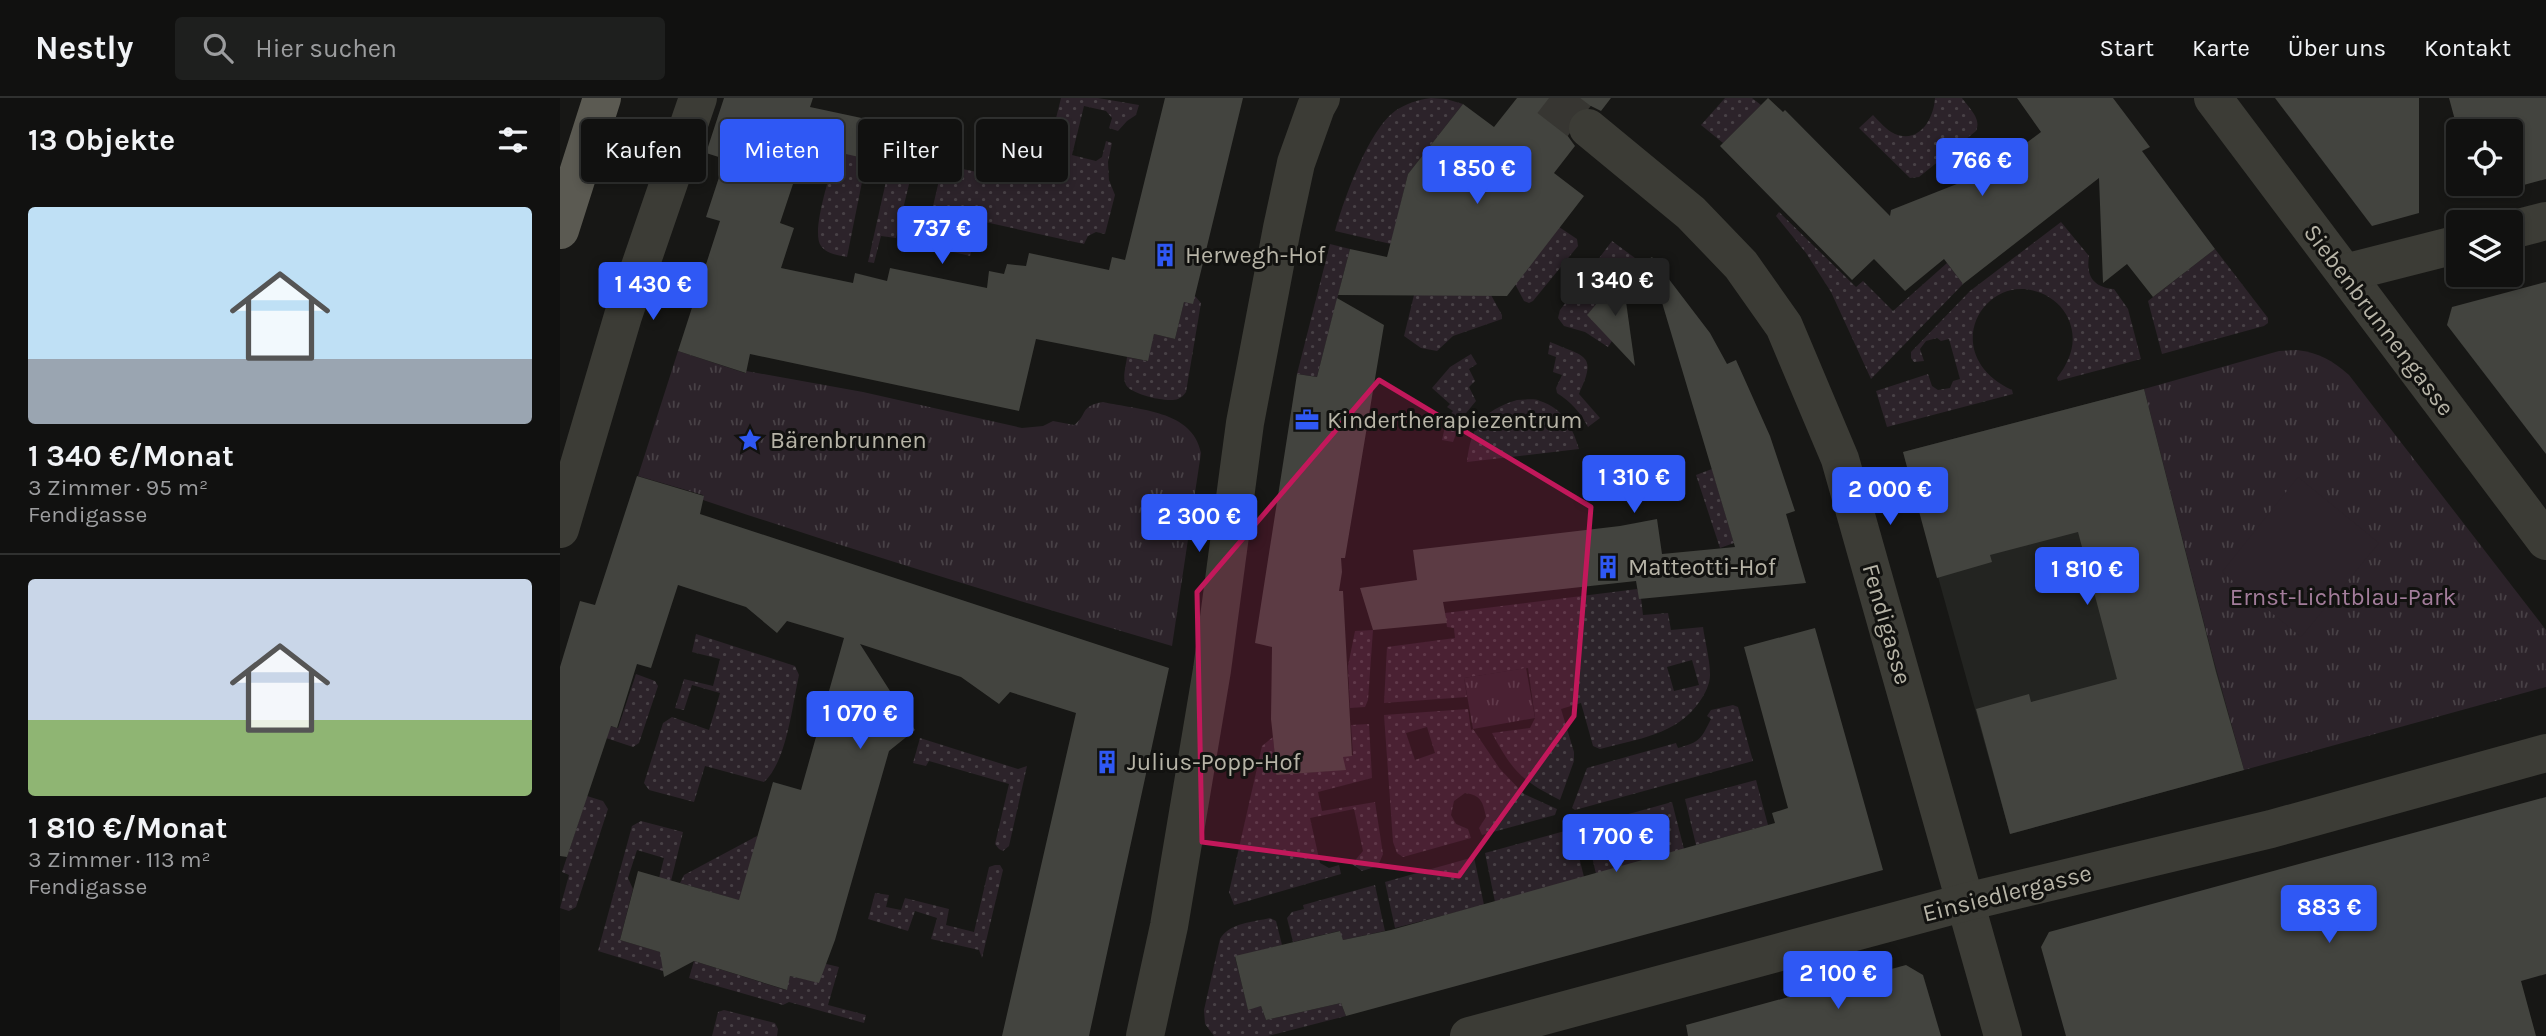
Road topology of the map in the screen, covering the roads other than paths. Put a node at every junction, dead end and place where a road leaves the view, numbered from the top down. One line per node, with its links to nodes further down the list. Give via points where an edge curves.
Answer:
1 (602, 98): 8 (main road)
2 (698, 98): 11 (street, via 623,316)
3 (1321, 98): 15 (street, via 1296,163 1245,423 1212,670 1169,926)
4 (2213, 98): 10 (street, Siebenbrunnengasse)
5 (1588, 128): 14 (street, Fendigasse, via 1691,213 1741,265 1784,326 1840,459)
6 (2546, 221): 7 (street)
7 (2523, 227)
8 (560, 230)
9 (2446, 247): 10 (street)
10 (2345, 273): 12 (street, Siebenbrunnengasse)
11 (560, 529)
12 (2546, 541)
13 (2546, 752): 14 (street, Einsiedlergasse, via 2271,829)
14 (1966, 902): 16 (street, Einsiedlergasse); 17 (street, Fendigasse)
15 (1144, 1036)
16 (1469, 1036)
17 (2003, 1036)

